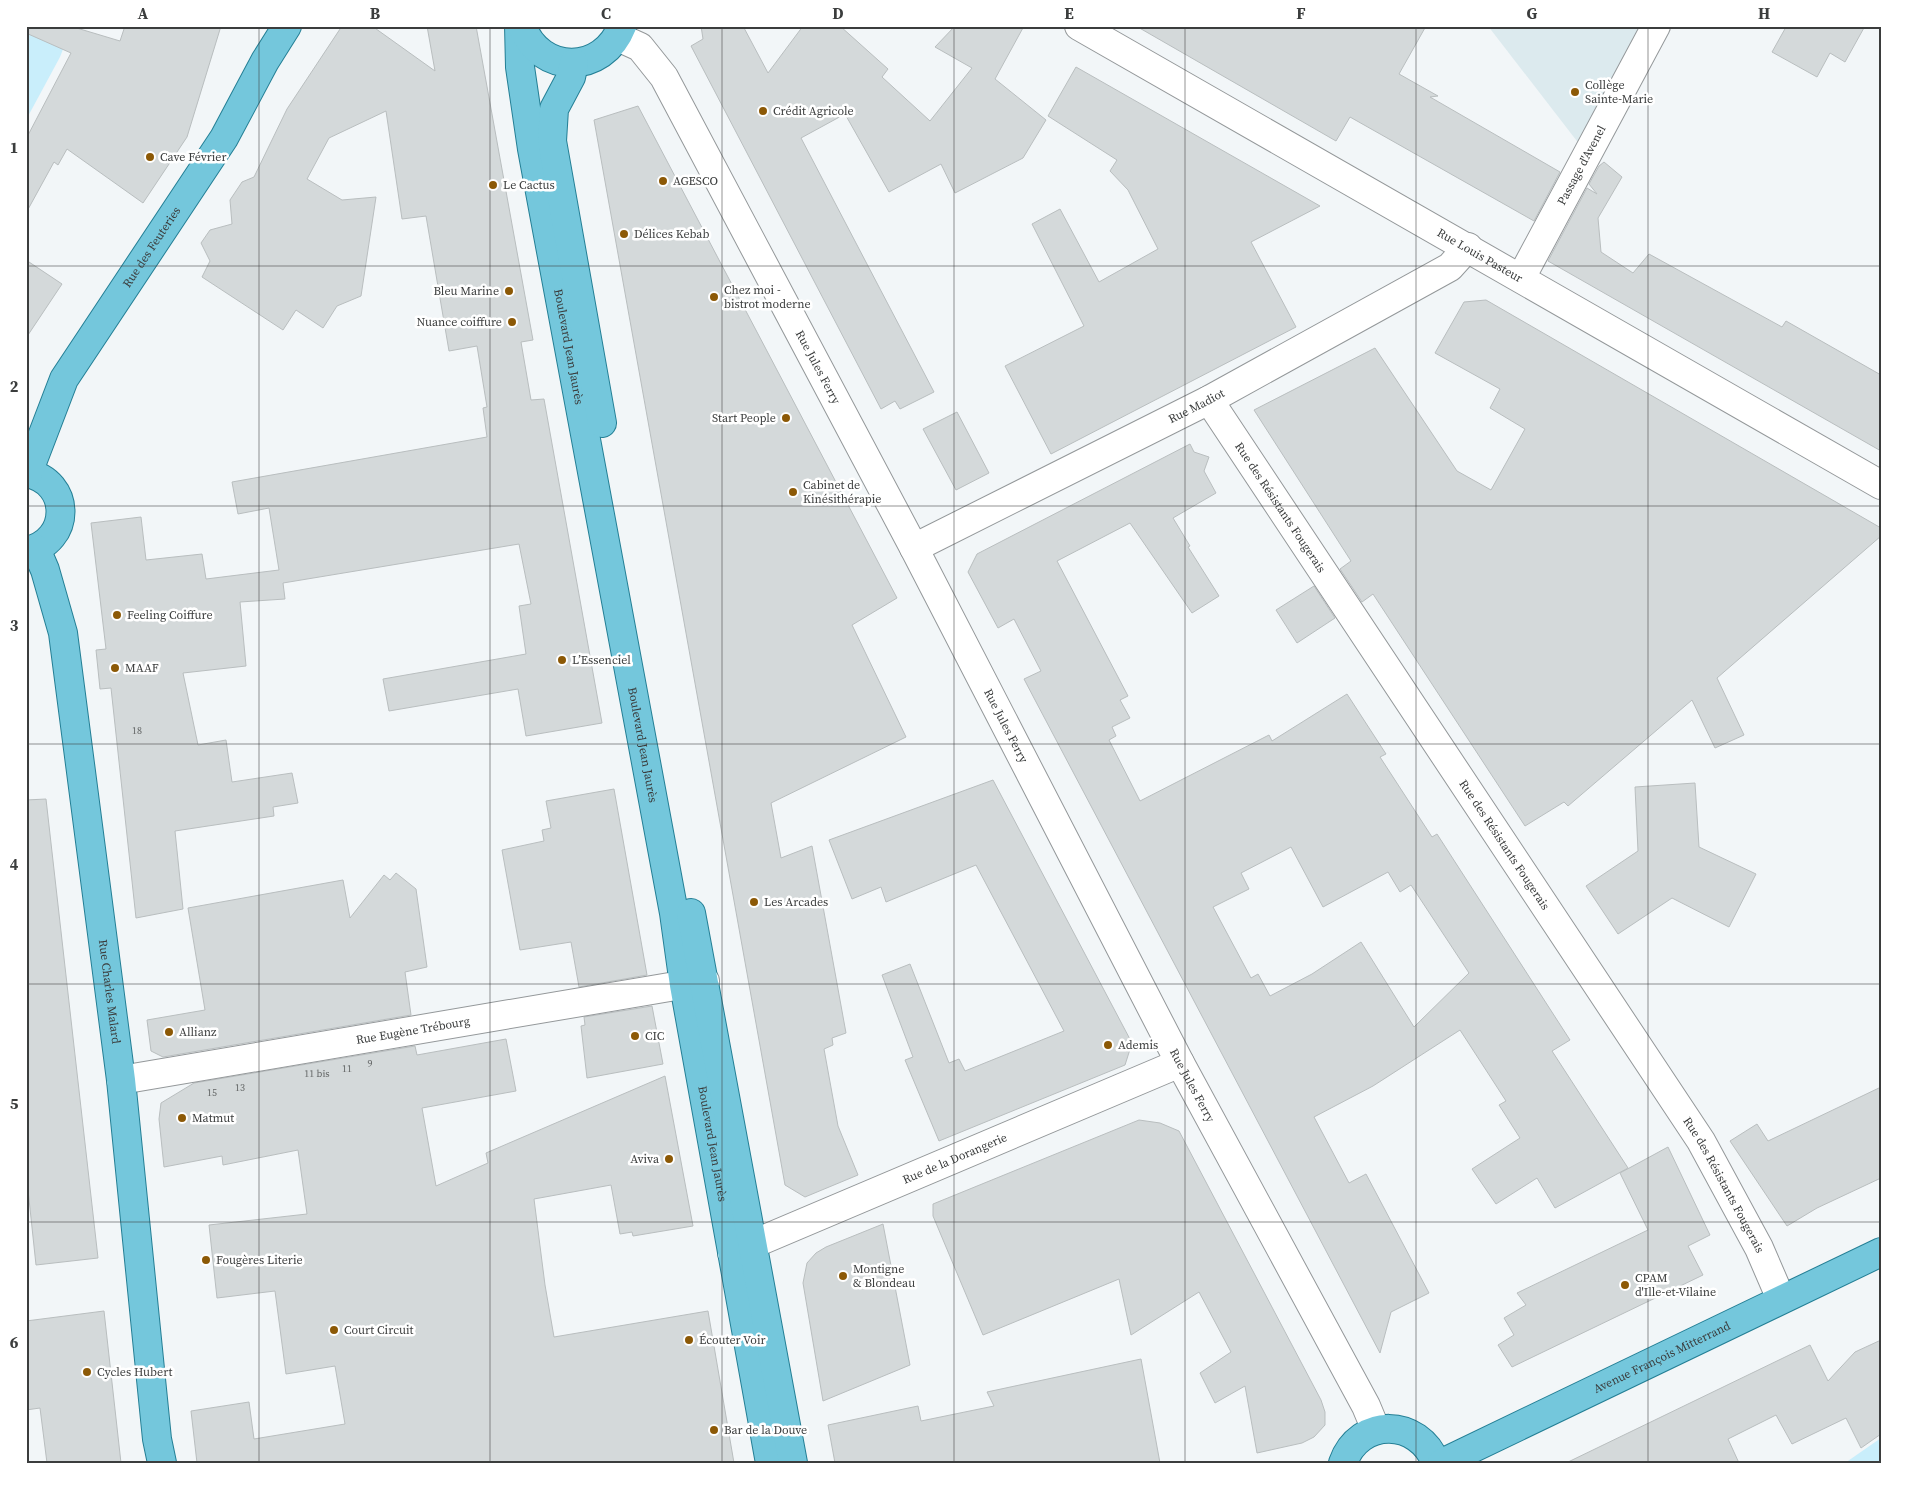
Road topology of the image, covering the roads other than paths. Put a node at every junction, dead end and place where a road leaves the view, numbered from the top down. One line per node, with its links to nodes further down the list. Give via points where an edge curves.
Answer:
1 (287, 26): 10 (main road, Rue des Feuteries, via 224,138 64,378)
2 (520, 26): 6 (main road, via 540,53 556,61); 14 (main road, Boulevard Jean Jaurès, via 520,67 532,148 674,914)
3 (1079, 26): 7 (street, Rue Louis Pasteur)
4 (1656, 26): 8 (street, Passage d'Avenel)
5 (620, 32): 6 (main road, via 606,50 591,60); 12 (street, Rue Jules Ferry, via 640,47 664,77)
6 (574, 63): 14 (main road, Boulevard Jean Jaurès, via 571,77 554,109 552,141)
7 (1468, 247): 8 (street, Rue Louis Pasteur); 9 (street, Rue Madiot, via 1450,267)
8 (1520, 278): 11 (street, Rue Louis Pasteur)
9 (1209, 400): 12 (street, Rue Madiot); 19 (street, Rue des Résistants Fougerais, via 1701,1141 1759,1248)
10 (27, 473): 13 (main road, via 45,480 53,488 61,509 57,531 48,542)
11 (1881, 485)
12 (914, 548): 15 (street, Rue Jules Ferry)
13 (31, 550): 16 (main road, Rue Charles Malard, via 45,570 63,633)
14 (694, 983): 16 (street, Rue Eugène Trébourg); 17 (main road, Boulevard Jean Jaurès)
15 (1180, 1063): 17 (street, Rue de la Dorangerie); 20 (street, Rue Jules Ferry)
16 (121, 1080): 21 (main road, Rue Charles Malard)
17 (741, 1248): 22 (main road, Boulevard Jean Jaurès); 23 (main road, Boulevard Jean Jaurès)
18 (1881, 1252): 19 (main road, Avenue François Mitterrand)
19 (1781, 1298): 26 (main road, Avenue François Mitterrand)
20 (1376, 1430): 24 (main road, via 1350,1447); 25 (main road, via 1389,1428 1414,1435 1424,1443)
21 (158, 1455)
22 (770, 1463)
23 (793, 1463)
24 (1343, 1463)
25 (1436, 1463)
26 (1442, 1463)

